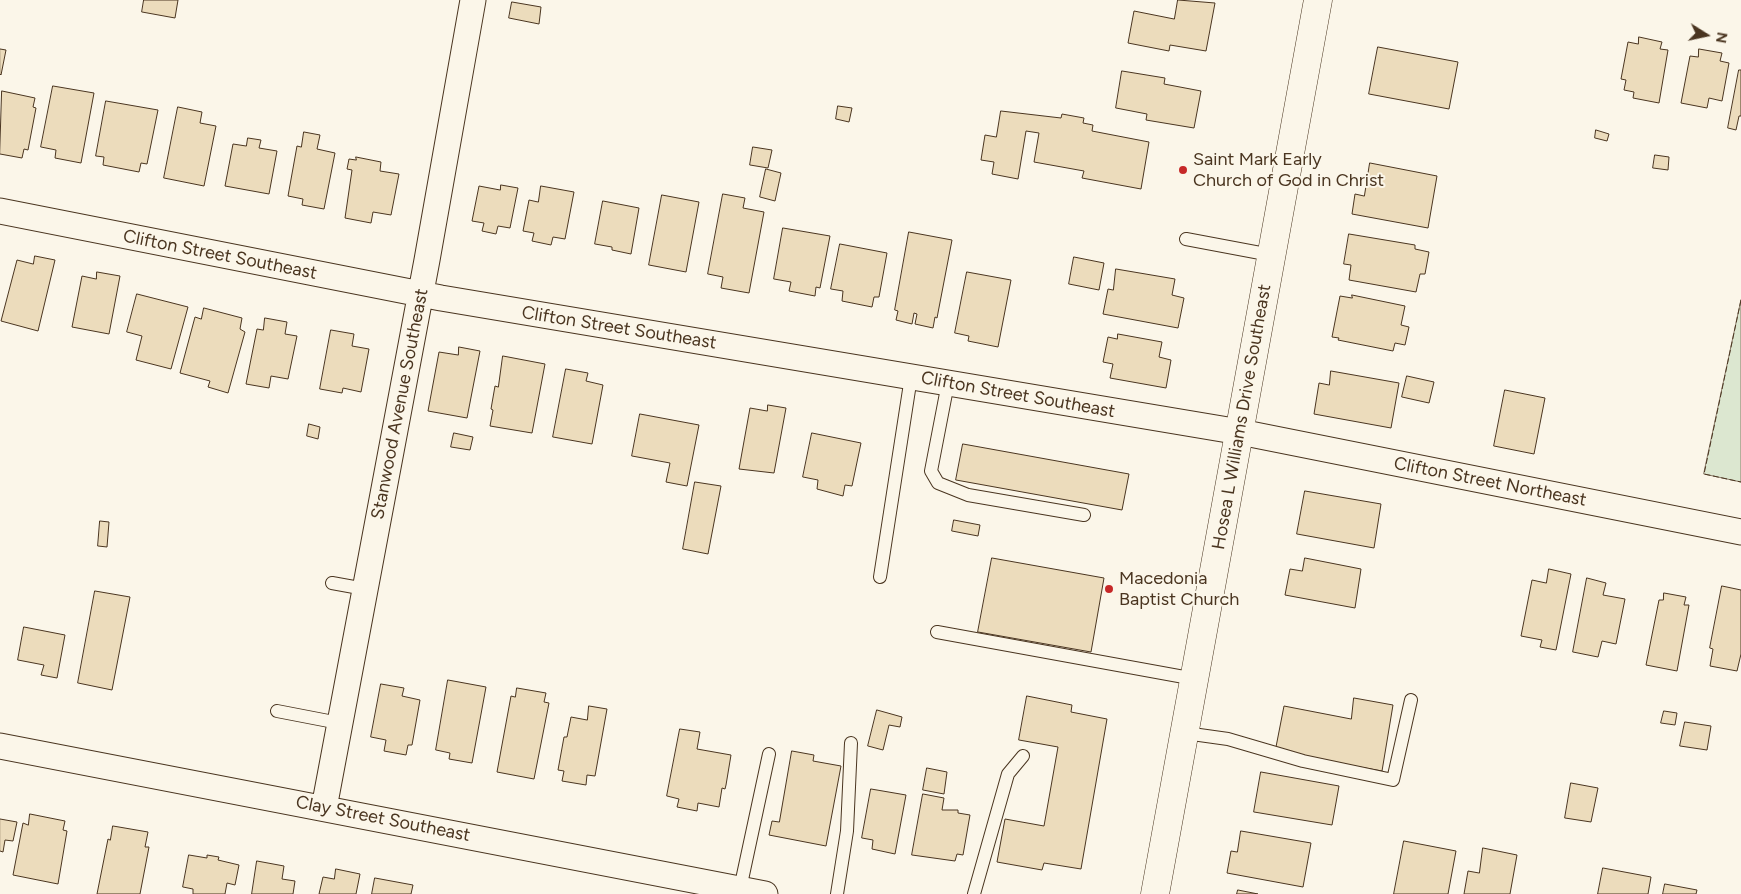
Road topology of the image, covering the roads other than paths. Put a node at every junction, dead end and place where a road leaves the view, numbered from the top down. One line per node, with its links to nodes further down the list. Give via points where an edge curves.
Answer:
1 (473, 0): 6 (street, Stanwood Avenue Southeast)
2 (1318, 0): 5 (street, Hosea L Williams Drive Southeast)
3 (0, 212): 6 (street, Clifton Street Southeast)
4 (1186, 239): 5 (lane)
5 (1271, 255): 9 (street, Hosea L Williams Drive Southeast)
6 (421, 294): 7 (street, Clifton Street Southeast); 14 (street, Stanwood Avenue Southeast)
7 (911, 377): 8 (street, Clifton Street Southeast); 12 (lane)
8 (948, 383): 9 (street, Clifton Street Southeast); 10 (lane, via 931,471 938,483 968,495)
9 (1240, 432): 11 (street, Clifton Street Northeast); 16 (street, Hosea L Williams Drive Southeast)
10 (1084, 515)
11 (1741, 532)
12 (880, 577)
13 (332, 583): 14 (lane)
14 (365, 589): 19 (street, Stanwood Avenue Southeast)
15 (937, 632): 16 (lane)
16 (1194, 680): 20 (street, Hosea L Williams Drive Southeast)
17 (1411, 700): 20 (lane, via 1392,780 1303,761 1228,739)
18 (276, 711): 19 (lane)
19 (340, 723): 25 (street, Stanwood Avenue Southeast)
20 (1185, 733): 30 (street, Hosea L Williams Drive Southeast)
21 (851, 743): 28 (lane, via 847,831)
22 (0, 746): 25 (street, Clay Street Southeast)
23 (769, 754): 26 (lane)
24 (1023, 756): 29 (lane, via 1008,774)
25 (324, 808): 26 (street, Clay Street Southeast)
26 (740, 889): 27 (street, Clay Street Southeast)
27 (765, 894)
28 (837, 894)
29 (974, 894)
30 (1155, 894)

